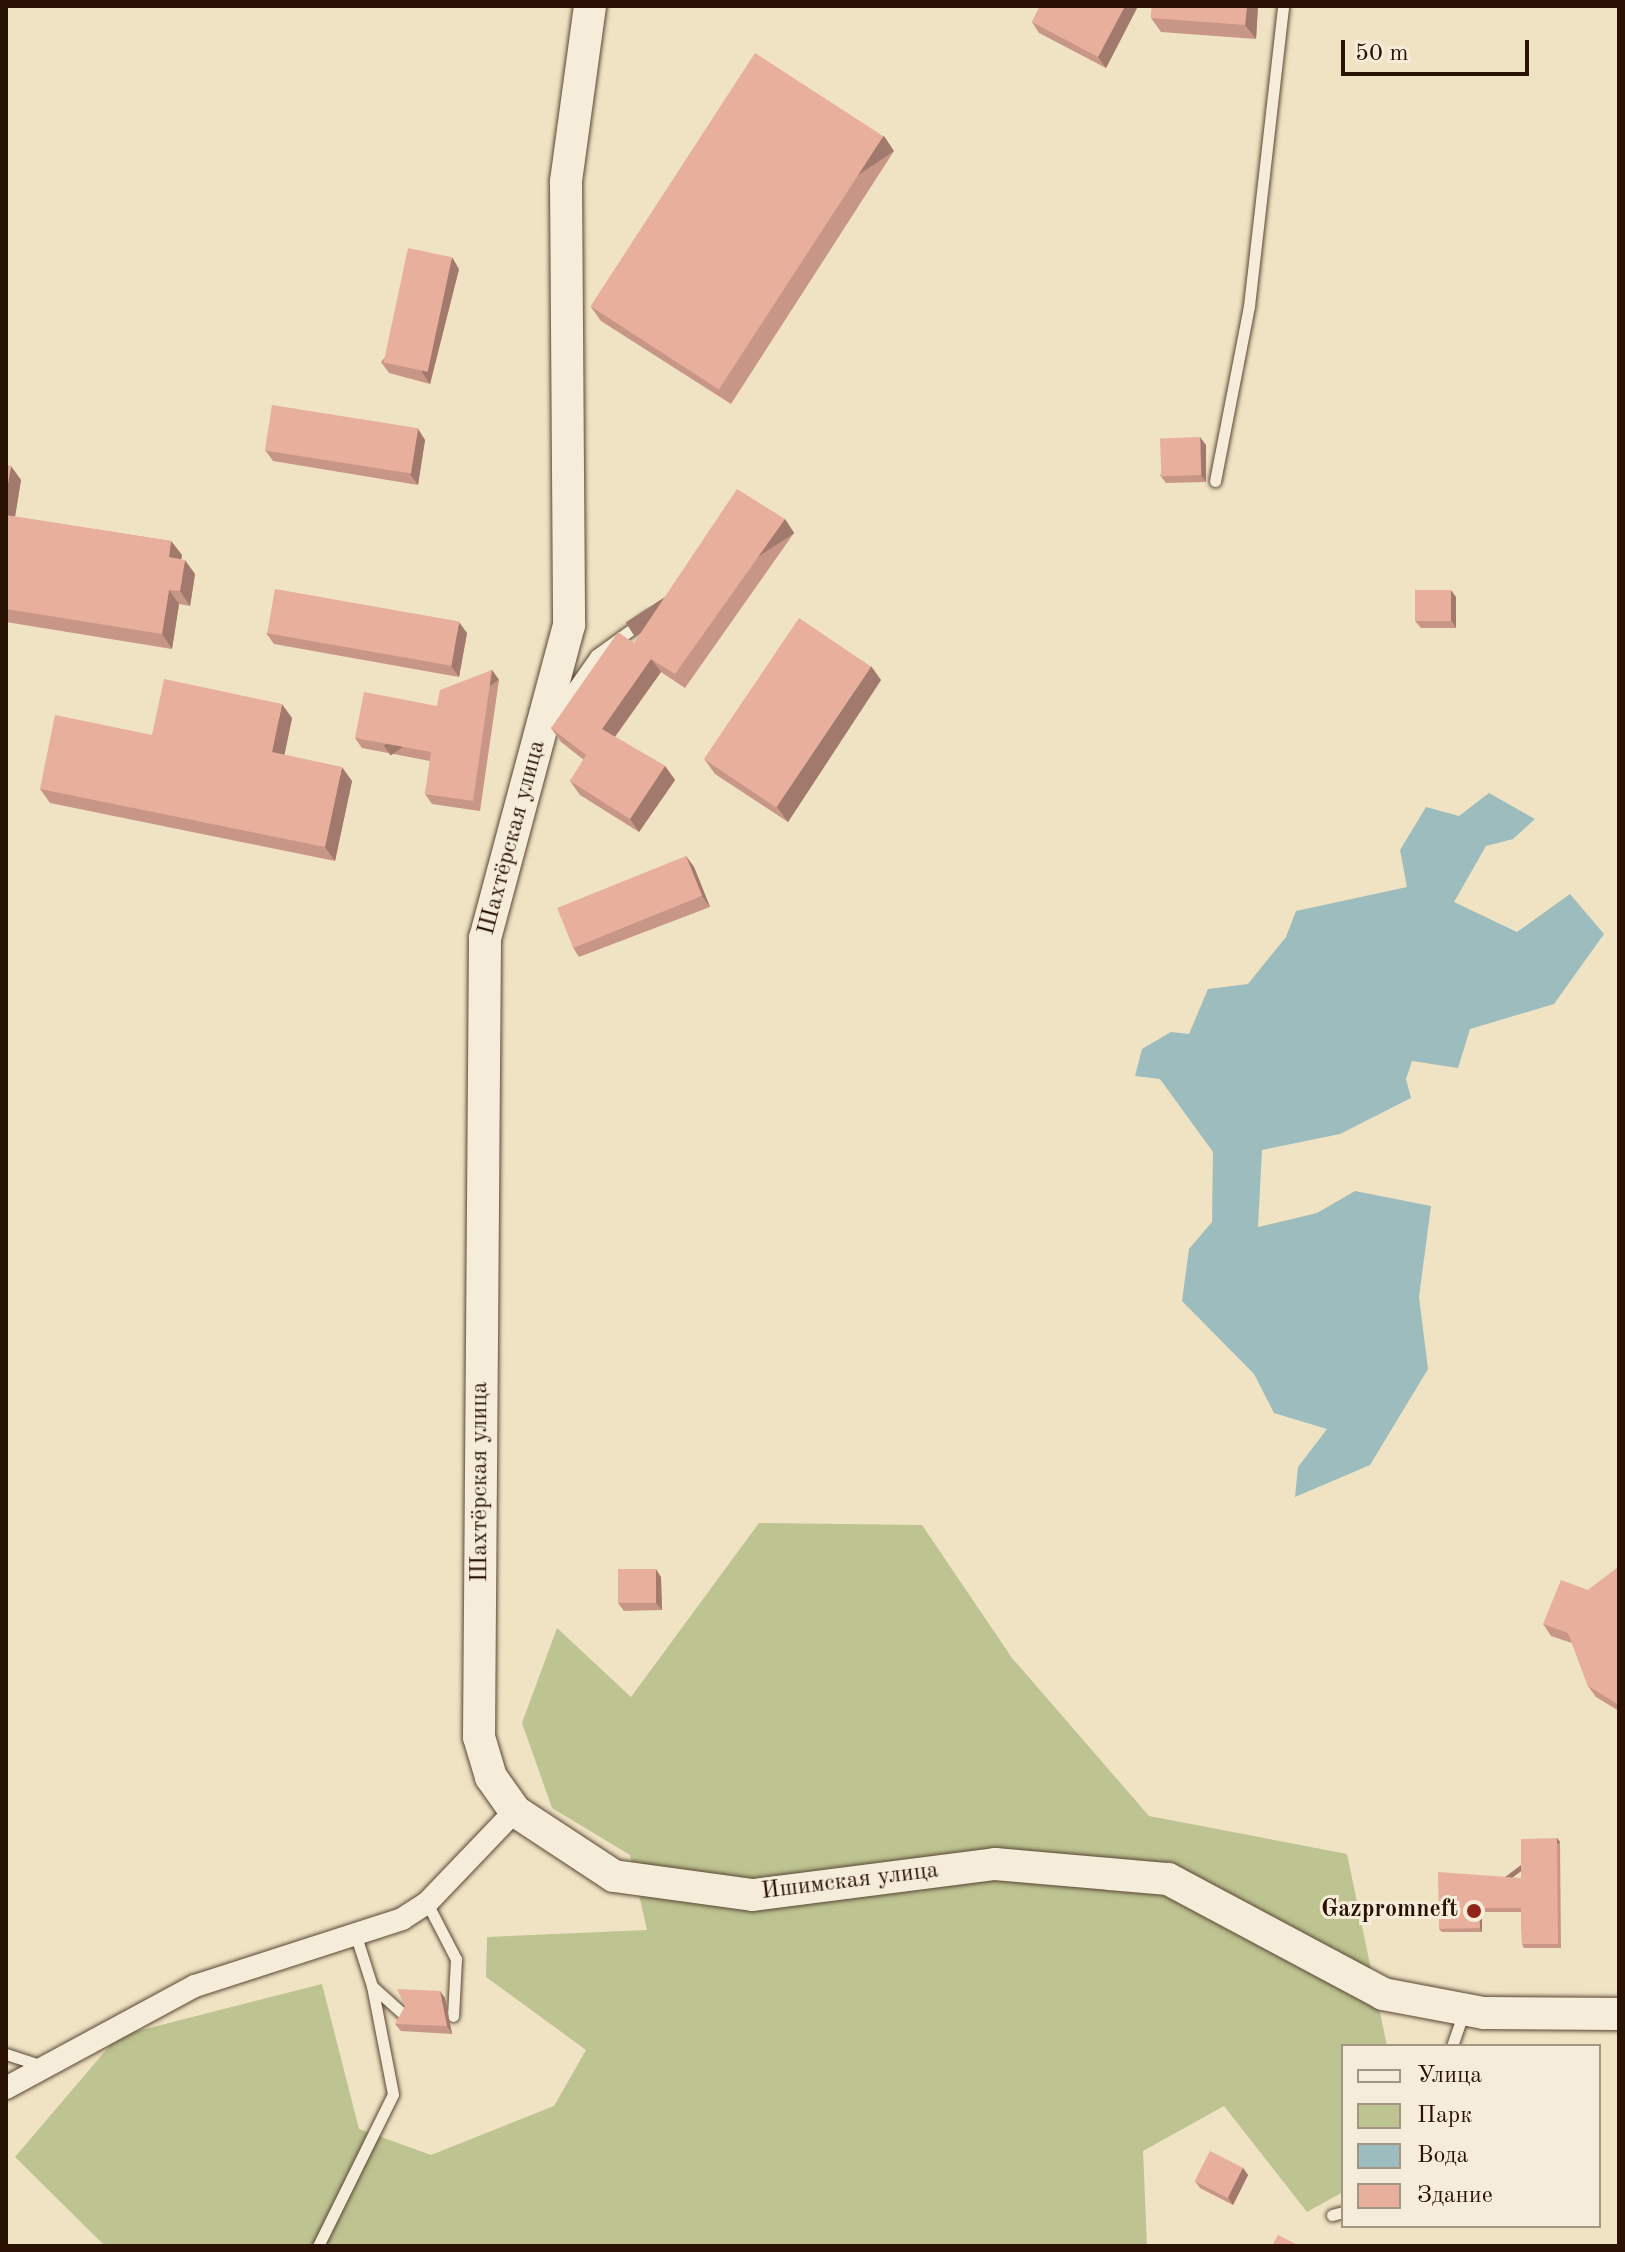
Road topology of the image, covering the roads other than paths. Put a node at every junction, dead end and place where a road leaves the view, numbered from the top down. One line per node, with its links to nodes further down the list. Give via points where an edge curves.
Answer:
1 (590, 6): 5 (main road, Шахтёрская улица, via 566,182 569,625)
2 (1283, 6): 3 (lane, via 1249,306)
3 (1215, 481)
4 (650, 616): 5 (lane, via 596,655)
5 (539, 736): 6 (main road, Шахтёрская улица, via 485,938 479,1737 491,1777)
6 (515, 1811): 7 (street); 10 (main road, Ишимская улица, via 614,1876 753,1895 995,1864 1168,1879 1341,1977 1383,1994)
7 (427, 1903): 8 (street); 13 (lane, via 456,1959)
8 (355, 1932): 9 (lane); 16 (street, via 195,1986)
9 (372, 1986): 11 (lane); 18 (lane, via 393,2094)
10 (1464, 2010): 12 (main road, Ишимская улица); 14 (lane)
11 (402, 2013)
12 (1619, 2014)
13 (453, 2016)
14 (1453, 2044)
15 (6, 2054): 16 (lane)
16 (44, 2066): 17 (street)
17 (6, 2088)
18 (318, 2246)

